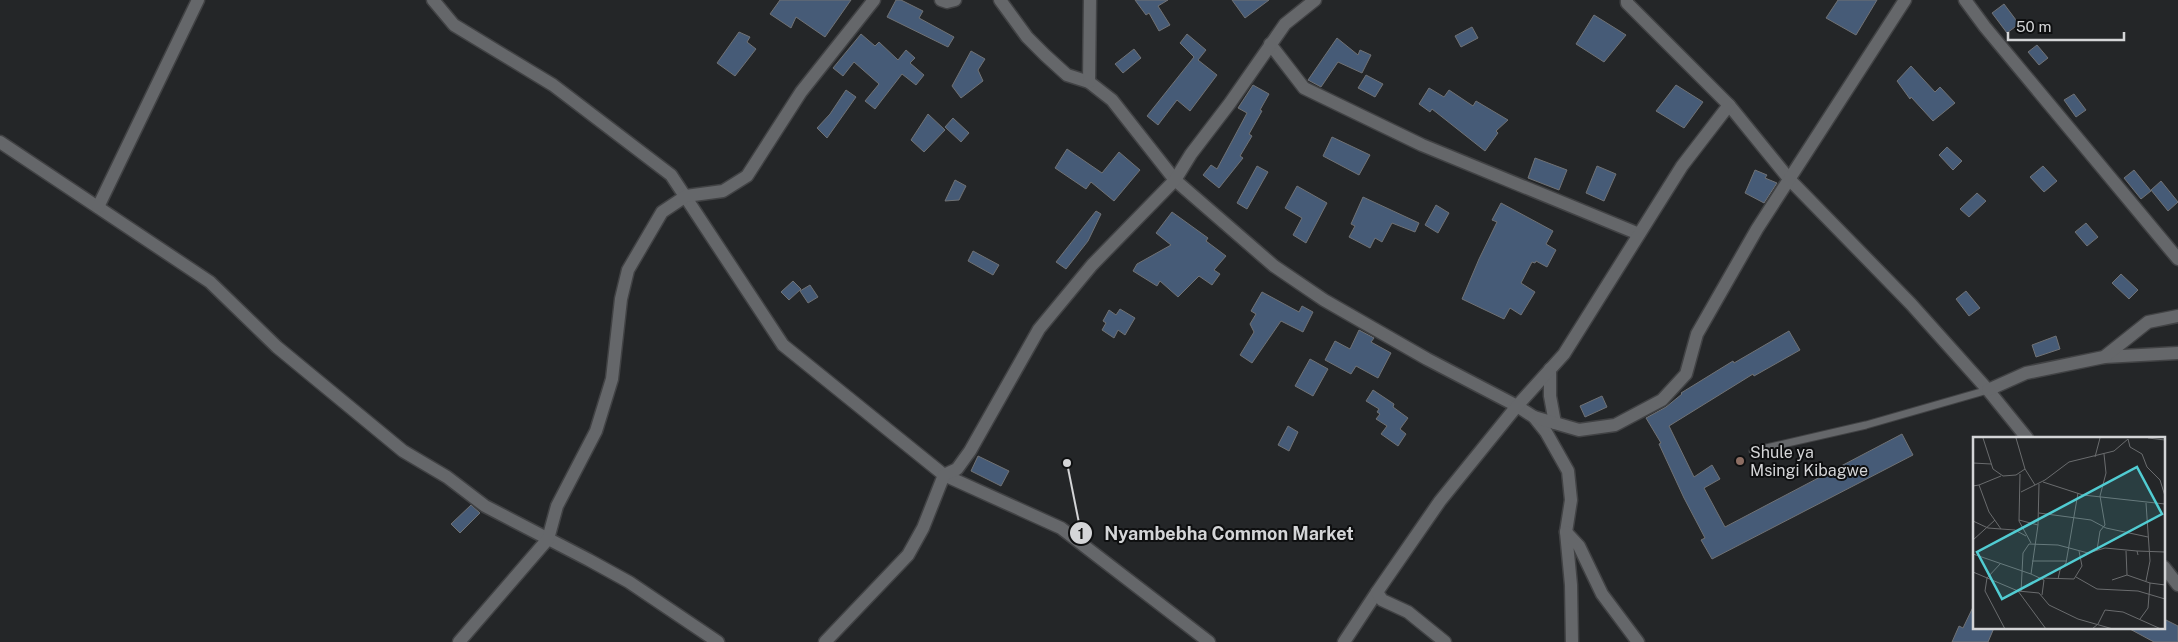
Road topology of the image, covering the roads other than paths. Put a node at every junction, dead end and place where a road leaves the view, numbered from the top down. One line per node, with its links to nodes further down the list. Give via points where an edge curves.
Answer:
1 (198, 0): 19 (street)
2 (433, 0): 18 (street, via 454,25 553,85 671,174)
3 (874, 0): 18 (street, via 801,92 748,176 723,191)
4 (941, 0): 5 (street)
5 (955, 0)
6 (1000, 0): 13 (street, via 1045,56 1067,75)
7 (1090, 0): 13 (street)
8 (1315, 0): 12 (street, via 1285,24)
9 (1905, 0): 17 (street)
10 (1965, 0): 21 (street)
11 (1625, 1): 14 (street)
12 (1270, 44): 16 (street); 20 (street, via 1304,88 1422,145)
13 (1089, 82): 16 (street, via 1112,100)
14 (1729, 104): 17 (street); 20 (street, via 1682,166)
15 (0, 142): 19 (street)
16 (1176, 180): 27 (street, via 1274,266 1324,300); 32 (street, via 1092,265 1039,329 970,451 957,469)
17 (1790, 180): 26 (street); 29 (street, via 1757,229 1697,334 1686,374 1662,400 1615,425 1579,430)
18 (686, 196): 32 (street, via 783,345); 34 (street, via 662,212 628,270 621,299 612,379 596,431 557,506)
19 (98, 207): 34 (street, via 210,282 277,347 404,451 485,506)
20 (1639, 234): 25 (street, via 1564,354)
21 (2178, 259)
22 (2178, 316): 24 (street, via 2148,322)
23 (2178, 353): 24 (street)
24 (2104, 356): 26 (street, via 2026,373)
25 (1550, 369): 27 (street); 29 (street)
26 (1988, 390): 30 (street); 31 (lane, via 1866,425)
27 (1517, 406): 28 (street); 37 (street, via 1440,501)
28 (1534, 417): 29 (street); 33 (street, via 1568,471 1572,500)
29 (1555, 423)
30 (2026, 437)
31 (1753, 451)
32 (944, 475): 40 (street, via 923,528 908,555); 41 (street, via 1061,528)
33 (1566, 532): 44 (street); 45 (street, via 1579,546 1602,594)
34 (548, 539): 38 (street); 39 (street, via 628,582)
35 (2166, 569): 36 (street)
36 (2178, 584)
37 (1377, 592): 42 (street); 43 (street, via 1382,600 1408,612)
38 (459, 642)
39 (718, 642)
40 (825, 642)
41 (1209, 642)
42 (1344, 642)
43 (1445, 642)
44 (1572, 642)
45 (1638, 642)

